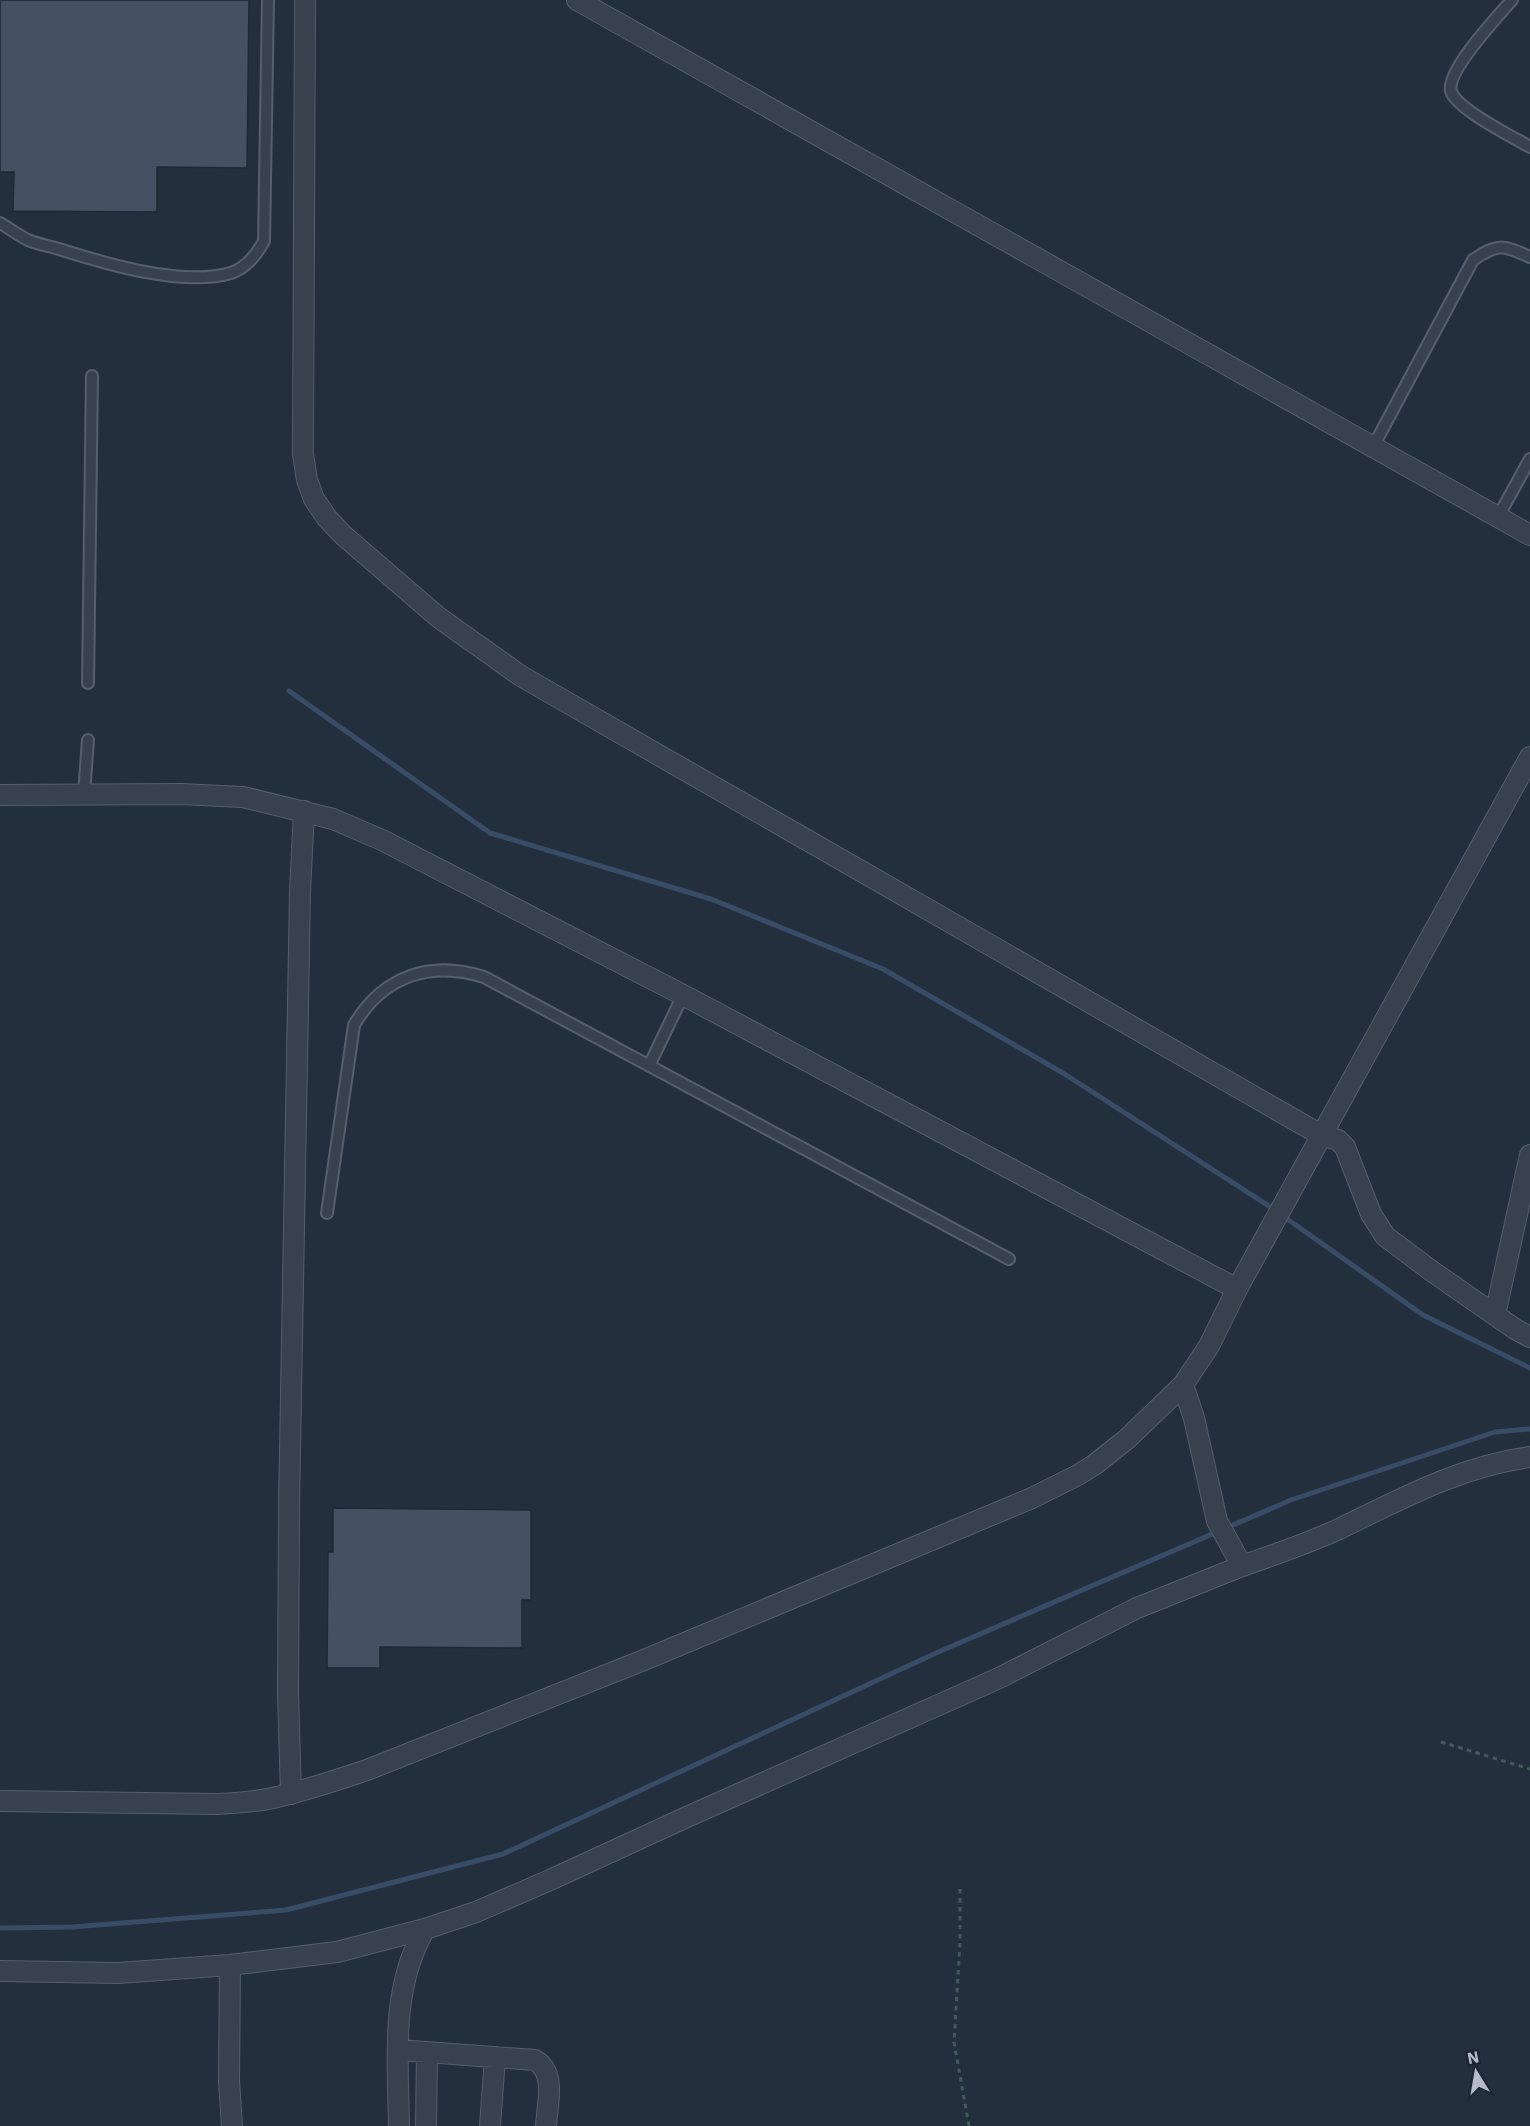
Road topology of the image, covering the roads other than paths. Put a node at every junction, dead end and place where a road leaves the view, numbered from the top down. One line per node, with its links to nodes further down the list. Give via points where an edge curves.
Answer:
1 (268, 0): 6 (lane, via 264,241 243,266 217,275 179,276 135,270 27,239)
2 (306, 0): 23 (street, via 303,454 310,489 327,518 438,617 521,676)
3 (577, 0): 9 (street)
4 (1512, 0): 5 (lane, via 1456,69 1451,91 1457,101 1478,117)
5 (1530, 147)
6 (0, 223)
7 (1530, 257): 9 (lane, via 1507,247 1496,247 1473,260)
8 (92, 376): 15 (lane)
9 (1373, 447): 13 (street)
10 (1530, 459): 11 (lane)
11 (1520, 478): 12 (lane); 13 (lane)
12 (1530, 485)
13 (1498, 517): 14 (street)
14 (1530, 536)
15 (88, 683)
16 (88, 740): 18 (lane)
17 (1530, 757): 23 (street)
18 (84, 794): 19 (street); 20 (street, via 243,797)
19 (0, 795)
20 (304, 811): 21 (street, via 382,840); 33 (street, via 290,1495)
21 (683, 995): 22 (lane); 27 (street)
22 (649, 1066): 25 (lane, via 484,977 452,970 405,978 370,1002 354,1025); 26 (lane)
23 (1321, 1135): 27 (street); 28 (street, via 1338,1140 1345,1147 1371,1214 1385,1236)
24 (1529, 1167): 28 (street)
25 (327, 1213)
26 (1009, 1259)
27 (1237, 1289): 30 (street, via 1209,1346)
28 (1496, 1315): 29 (street)
29 (1530, 1337)
30 (1182, 1385): 32 (street, via 1194,1418 1217,1521); 33 (street, via 1094,1465 1039,1494 600,1677 367,1770)
31 (1530, 1457): 32 (street, via 1474,1468 1440,1480 1326,1534)
32 (1242, 1566): 35 (street, via 1137,1608 996,1679 550,1880)
33 (291, 1794): 34 (street, via 217,1804)
34 (0, 1801)
35 (425, 1929): 36 (street, via 337,1952); 38 (street, via 407,1968 400,2003)
36 (230, 1965): 37 (street, via 118,1973); 41 (street)
37 (0, 1971)
38 (399, 2050): 39 (street); 42 (street)
39 (427, 2052): 40 (street); 43 (street)
40 (495, 2057): 44 (street); 45 (street, via 536,2060 547,2070)
41 (231, 2126)
42 (399, 2126)
43 (426, 2126)
44 (490, 2126)
45 (546, 2126)

